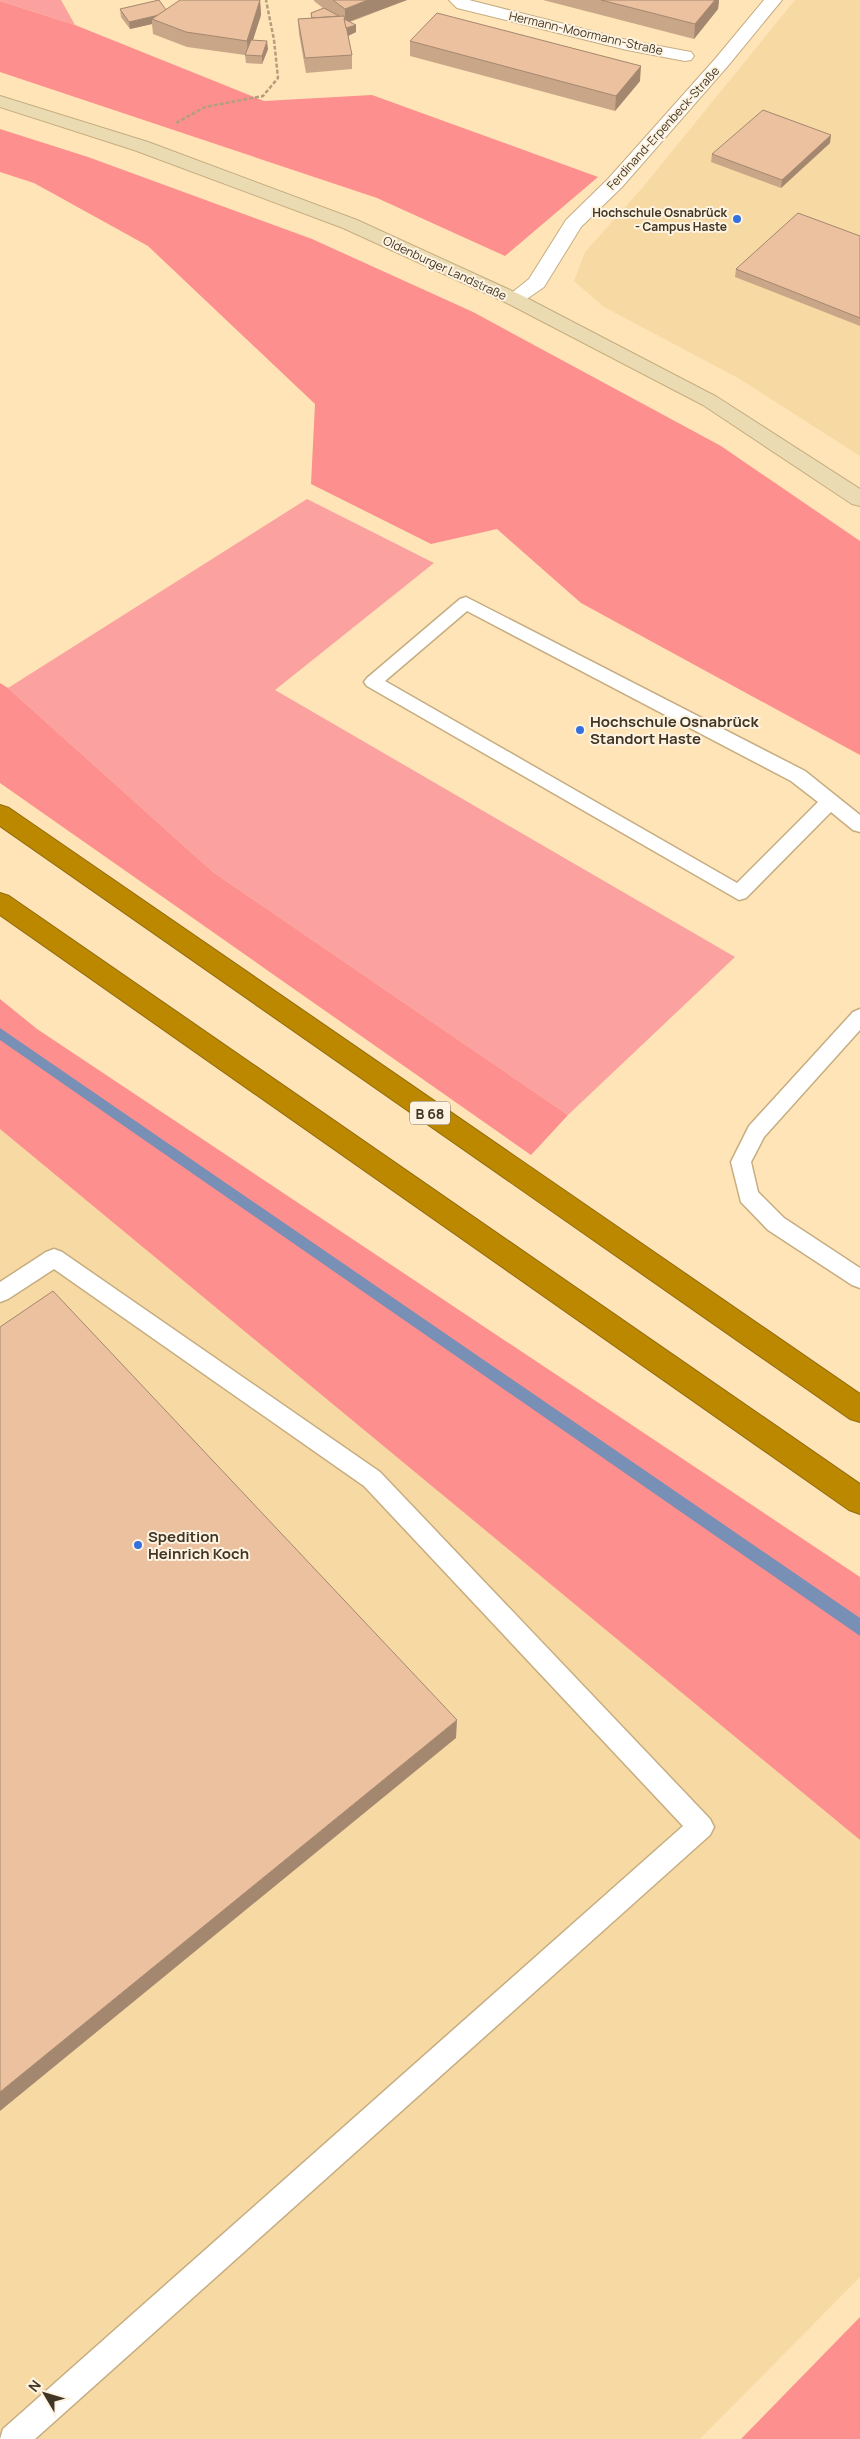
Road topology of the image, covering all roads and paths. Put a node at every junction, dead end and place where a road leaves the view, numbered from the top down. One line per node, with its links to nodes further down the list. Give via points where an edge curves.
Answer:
1 (266, 0): 6 (path, via 278,78 263,96 206,107)
2 (458, 0): 4 (street, Hermann-Moormann-Straße, via 463,4 626,45)
3 (773, 0): 7 (street, Ferdinand-Erpenbeck-Straße, via 615,183 572,224 537,283)
4 (685, 56)
5 (0, 100): 7 (street, Oldenburger Landstraße, via 141,146 350,224)
6 (168, 127)
7 (514, 299): 8 (street, Oldenburger Landstraße, via 710,401)
8 (860, 499)
9 (830, 801): 9 (lane, via 798,776 466,603 373,682 739,893); 11 (lane)
10 (0, 814): 16 (highway, B 68)
11 (860, 825)
12 (0, 902): 17 (highway)
13 (860, 1017): 14 (lane, via 756,1132 741,1162 748,1196 776,1224)
14 (860, 1279)
15 (0, 1293): 18 (lane, via 54,1258 372,1479 702,1827)
16 (860, 1410)
17 (860, 1501)
18 (12, 2439)

